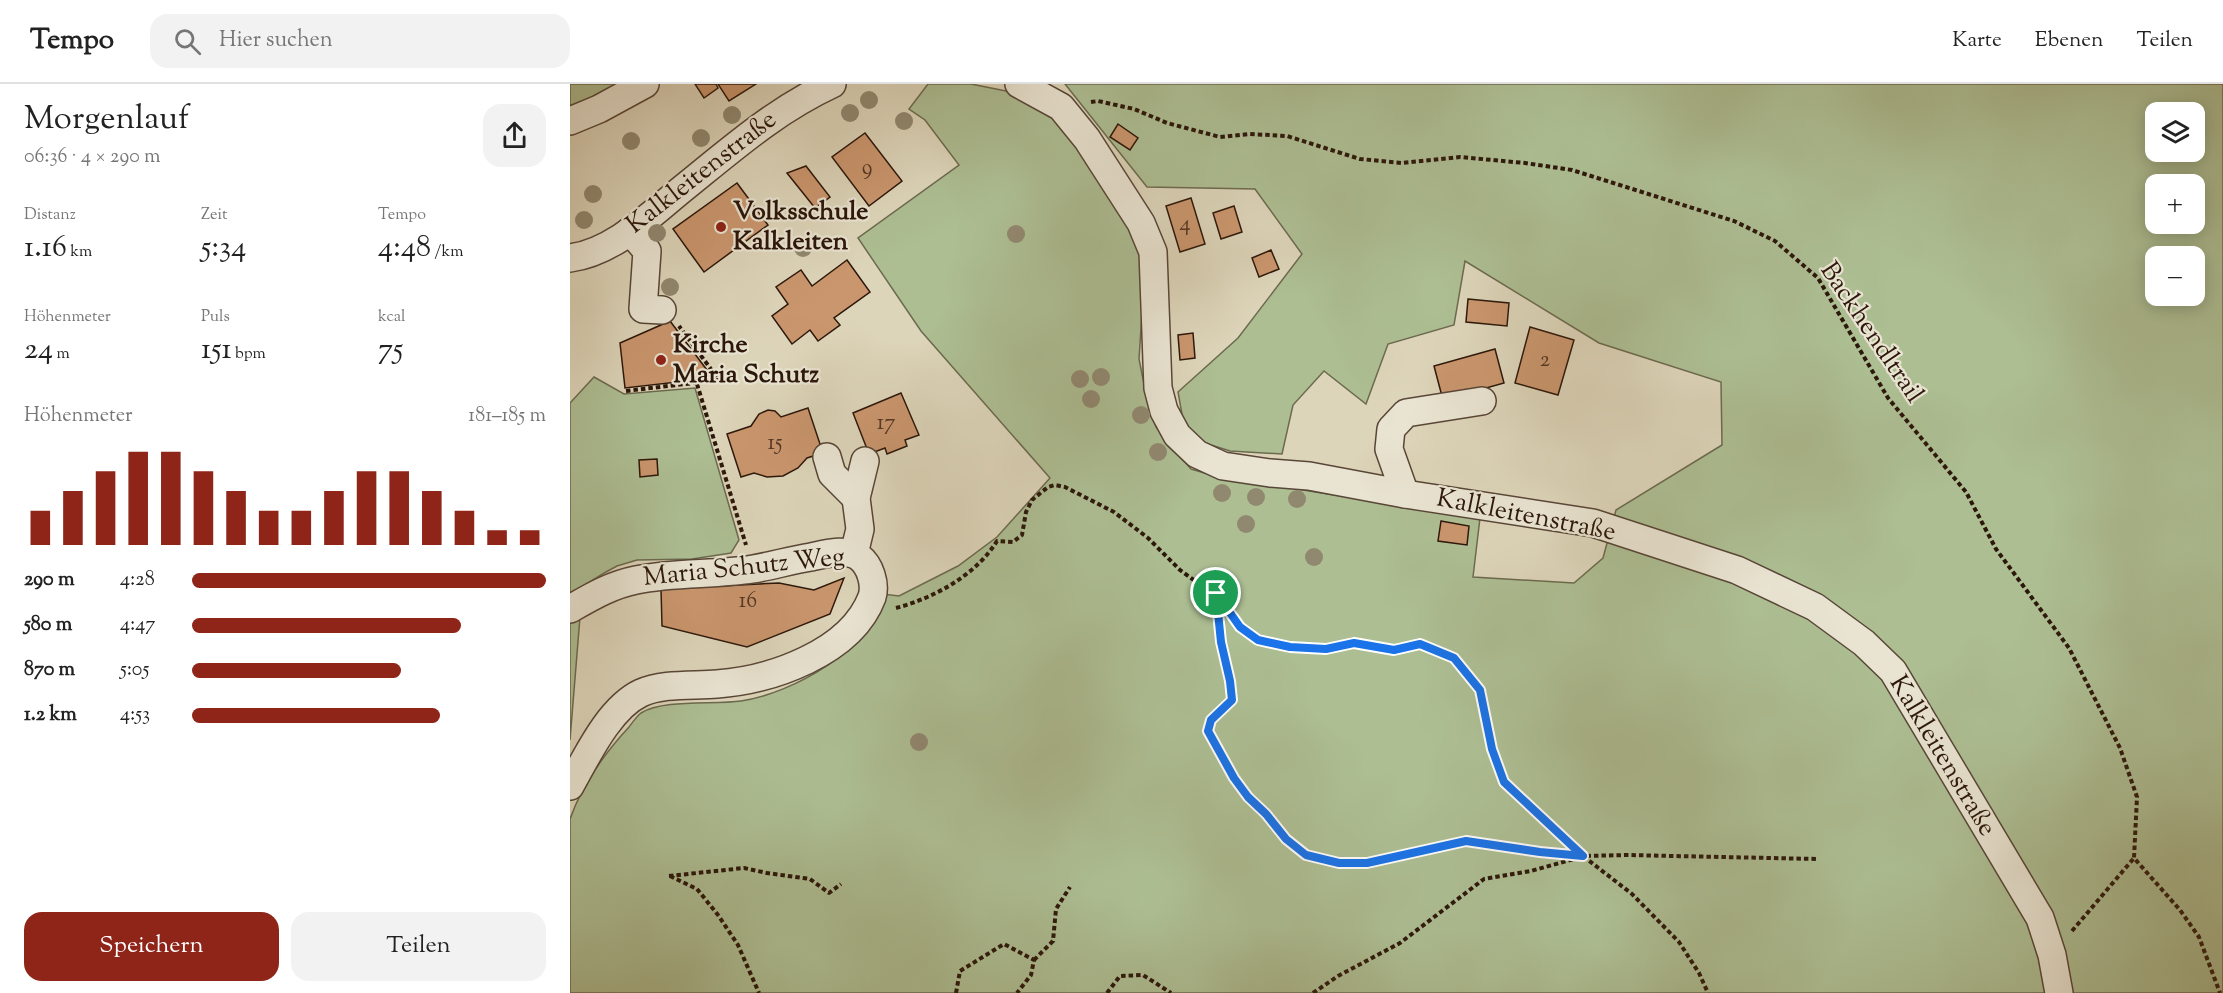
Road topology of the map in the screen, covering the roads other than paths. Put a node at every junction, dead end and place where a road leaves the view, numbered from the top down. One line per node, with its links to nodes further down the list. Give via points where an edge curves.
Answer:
1 (645, 84): 6 (street)
2 (832, 84): 7 (street, Kalkleitenstraße, via 768,120)
3 (1019, 84): 5 (street, Kalkleitenstraße)
4 (1042, 84): 5 (street)
5 (1061, 107): 13 (street, Kalkleitenstraße, via 1087,139 1141,223 1153,252 1158,388 1164,411 1177,435 1197,454 1223,465)
6 (570, 122)
7 (630, 231): 8 (street, Kalkleitenstraße, via 605,247); 9 (street, via 647,251)
8 (570, 258)
9 (649, 317)
10 (1482, 401): 13 (street, via 1406,413 1391,429 1389,449)
11 (827, 457): 14 (street, via 832,474)
12 (865, 461): 14 (street)
13 (1405, 494): 18 (street, Kalkleitenstraße, via 1593,524 1737,570 1815,608 1864,643 1893,671 2040,918)
14 (856, 498): 15 (street, via 860,529)
15 (854, 554): 16 (street, Maria Schutz Weg, via 831,553 753,569 636,579 601,591); 17 (street, Maria Schutz Weg, via 866,561 873,595 862,617 837,640 803,663 771,675 641,693 622,707 599,736)
16 (570, 609)
17 (570, 786)
18 (2059, 993)

